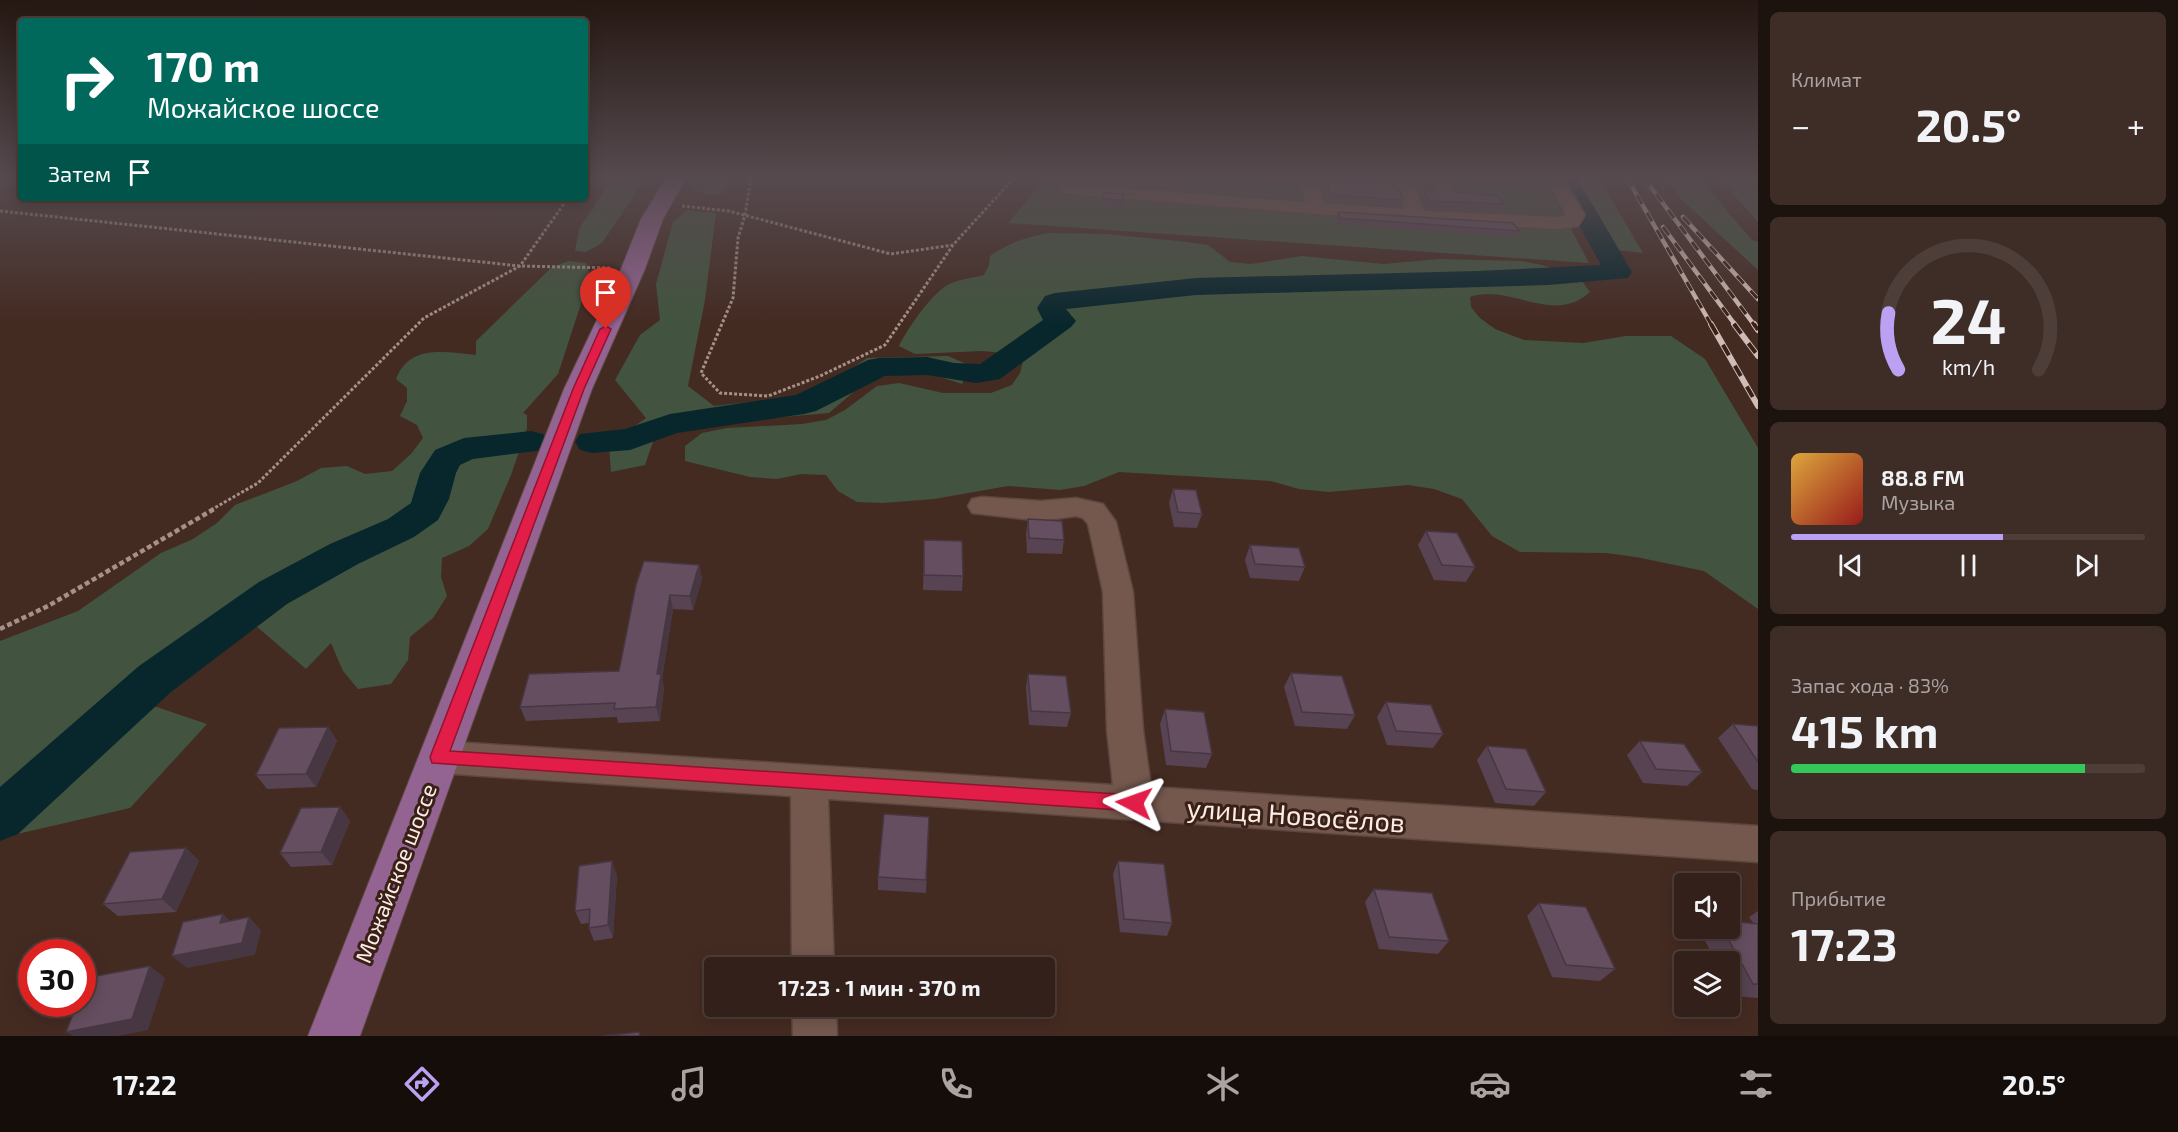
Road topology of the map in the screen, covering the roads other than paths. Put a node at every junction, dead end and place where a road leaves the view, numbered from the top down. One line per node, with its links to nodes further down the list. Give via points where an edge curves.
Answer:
1 (651, 226): 3 (main road, Можайское шоссе, via 578,389)
2 (982, 506): 5 (street, via 1041,511 1076,507 1093,511 1102,522 1118,592 1125,730)
3 (439, 757): 4 (street, улица Новосёлов); 9 (main road, Можайское шоссе)
4 (809, 782): 5 (street, улица Новосёлов); 7 (street)
5 (1134, 803): 6 (street, улица Новосёлов)
6 (1758, 844)
7 (813, 957)
8 (814, 1017): 10 (street)
9 (334, 1036)
10 (815, 1036)

